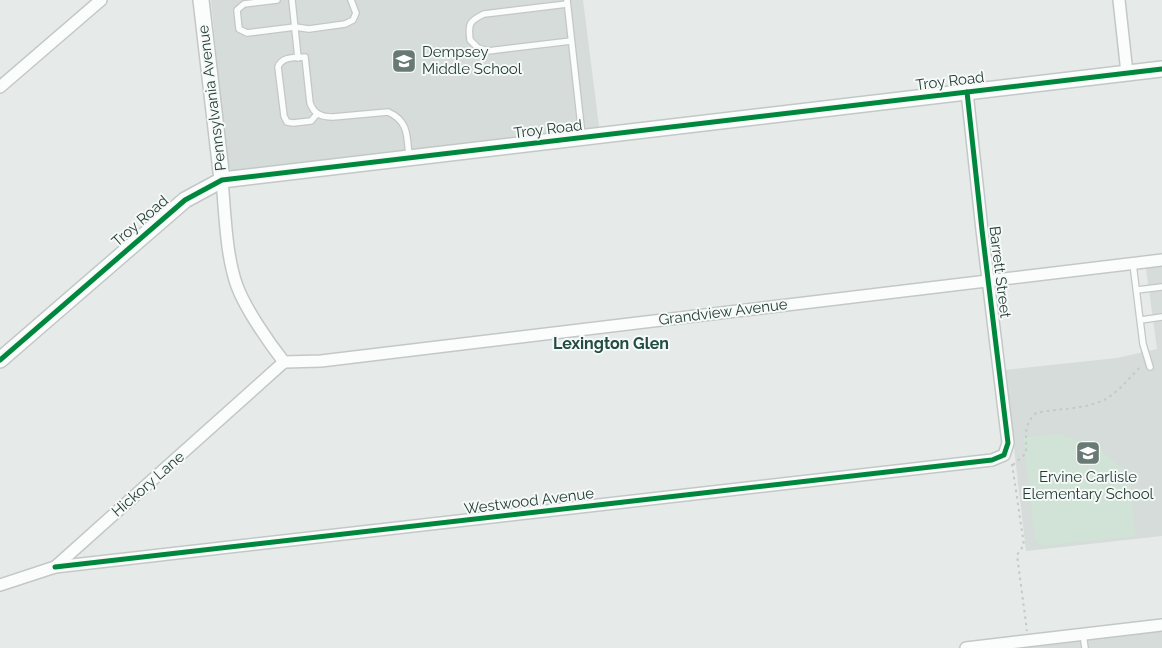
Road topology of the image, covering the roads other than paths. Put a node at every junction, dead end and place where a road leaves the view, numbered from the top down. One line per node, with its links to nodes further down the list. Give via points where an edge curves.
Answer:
1 (101, 0): 13 (street)
2 (201, 0): 18 (street, Pennsylvania Avenue)
3 (277, 0): 8 (lane, via 244,4 237,10 240,29 247,33)
4 (292, 0): 8 (lane)
5 (351, 0): 8 (lane, via 356,13 353,20 345,24)
6 (1119, 0): 12 (street)
7 (567, 2): 9 (lane); 9 (lane, via 484,14 473,19 469,27 470,40 478,48 488,51)
8 (295, 28): 10 (lane)
9 (571, 41): 16 (lane)
10 (298, 58): 15 (lane, via 305,57 310,102); 15 (lane, via 284,59 278,67 284,116 287,122 293,123 311,121)
11 (1162, 69): 12 (street, Troy Road)
12 (1127, 73): 14 (street, Troy Road)
13 (0, 87)
14 (967, 92): 16 (street, Troy Road); 21 (street, Barrett Street)
15 (317, 114): 17 (lane, via 324,117 388,112 396,115 406,127)
16 (582, 138): 17 (street, Troy Road)
17 (409, 157): 18 (street, Troy Road)
18 (222, 180): 26 (street, Troy Road, via 184,200); 27 (street, Pennsylvania Avenue, via 230,254 238,287)
19 (1162, 260): 20 (street, Grandview Avenue)
20 (1133, 264): 21 (street, Grandview Avenue); 23 (lane)
21 (988, 282): 27 (street, Grandview Avenue, via 330,360); 29 (street, Barrett Street, via 1008,443)
22 (1162, 286): 23 (lane)
23 (1137, 290): 25 (lane)
24 (1162, 318): 25 (lane)
25 (1141, 320): 28 (lane)
26 (0, 360)
27 (284, 362): 30 (street, Hickory Lane)
28 (1149, 364)
29 (1004, 455): 30 (street, Westwood Avenue, via 984,461)
30 (55, 567): 31 (street, Hickory Lane)
31 (0, 585)
32 (1162, 625): 33 (street)
33 (1083, 634): 34 (street); 36 (lane)
34 (986, 647): 35 (street)
35 (966, 648)
36 (1084, 648)

